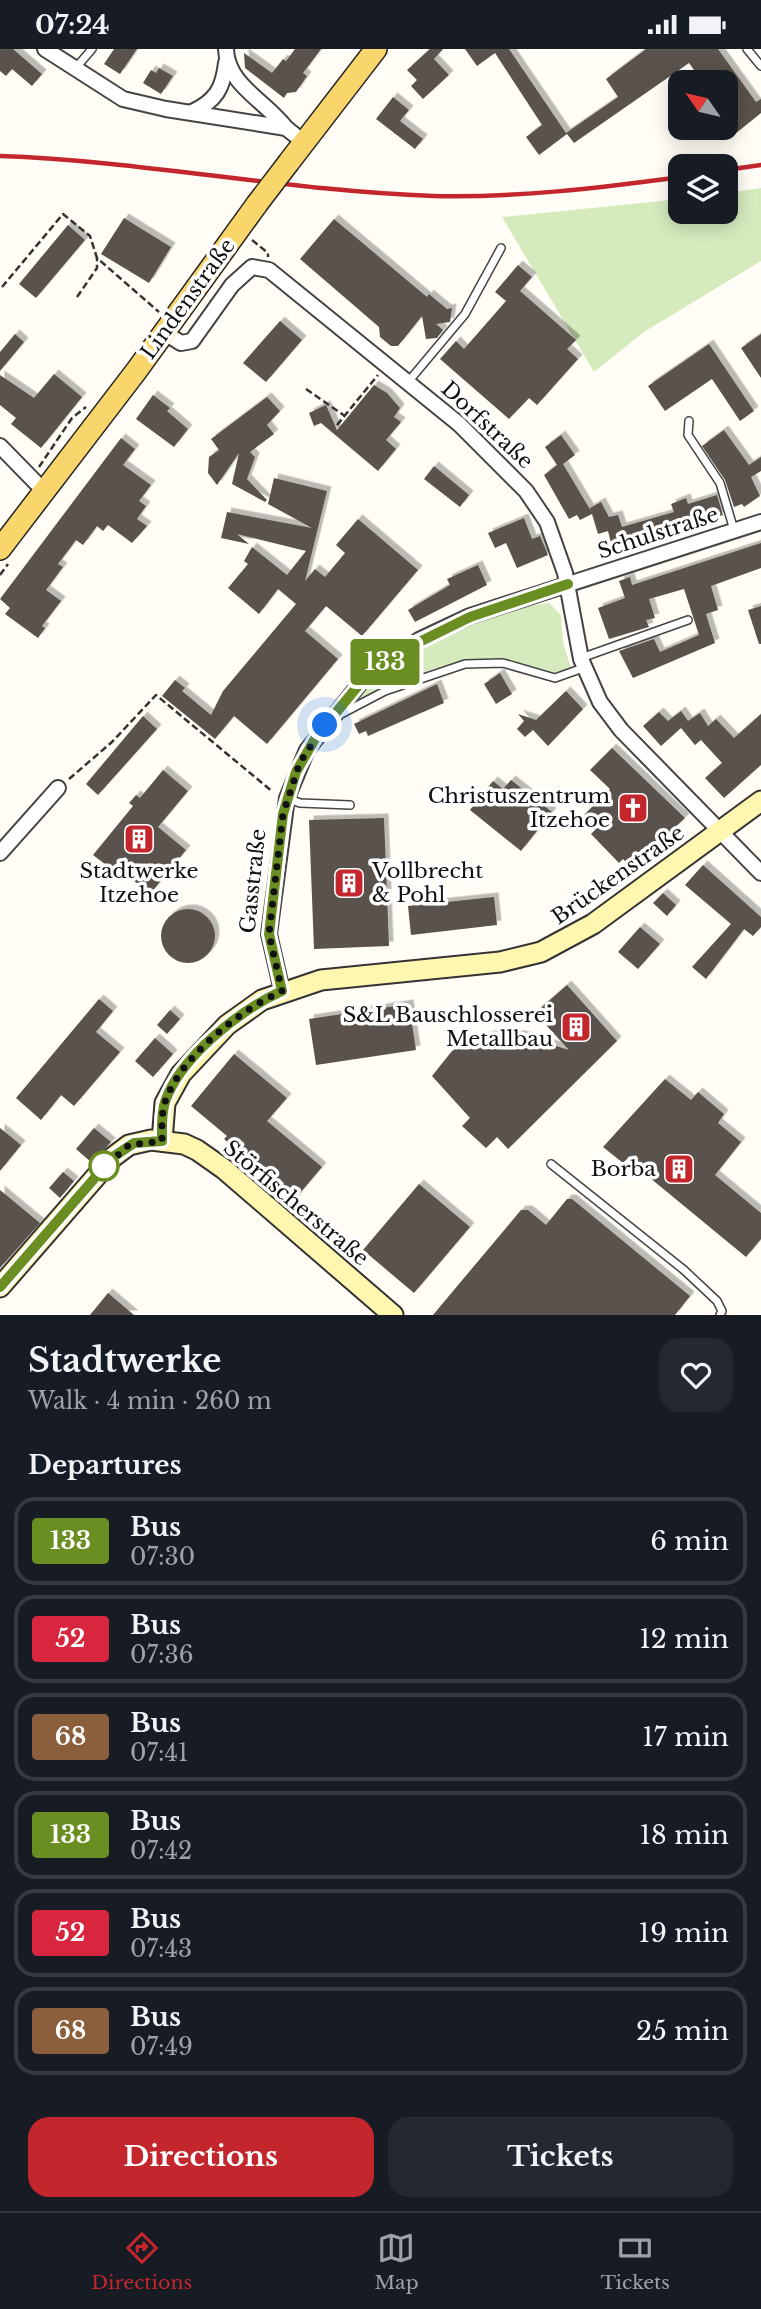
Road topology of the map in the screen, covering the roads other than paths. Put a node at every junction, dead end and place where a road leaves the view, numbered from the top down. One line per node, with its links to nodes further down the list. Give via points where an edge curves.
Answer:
1 (45, 49): 7 (street)
2 (92, 49): 7 (lane)
3 (376, 49): 10 (main road, Lindenstraße)
4 (747, 49): 6 (lane)
5 (226, 56): 8 (street, via 218,95); 9 (street, via 235,79)
6 (761, 66)
7 (74, 70): 8 (street, via 123,99)
8 (192, 112): 9 (street)
9 (286, 128): 10 (street)
10 (304, 142): 12 (main road, Lindenstraße, bridge)
11 (500, 248): 13 (lane, via 465,314)
12 (168, 328): 13 (street, Dorfstraße, via 181,343 192,341 239,277 259,266 269,269); 16 (main road, Lindenstraße)
13 (408, 382): 20 (street, Dorfstraße, via 489,450 526,491 547,522)
14 (689, 421): 18 (lane, via 688,435 720,483)
15 (0, 446): 16 (street)
16 (44, 491): 19 (main road, Lindenstraße)
17 (761, 522): 18 (street, Schulstraße)
18 (734, 531): 20 (street, Schulstraße)
19 (0, 549)
20 (568, 584): 22 (street, Dorfstraße); 23 (street, Gasstraße, via 419,640 362,681)
21 (688, 619): 22 (lane)
22 (582, 663): 23 (lane, via 555,678 503,663 465,664 385,691); 28 (street, Dorfstraße, via 615,723)
23 (325, 725): 25 (street, Gasstraße, via 300,762)
24 (58, 788): 29 (street)
25 (286, 800): 27 (lane); 31 (street, Gasstraße, via 269,934)
26 (761, 801): 28 (street, Brückenstraße)
27 (349, 804)
28 (720, 832): 30 (street, Dorfstraße); 31 (street, Brückenstraße, via 593,924 541,952 500,963 321,980)
29 (0, 853)
30 (761, 873)
31 (282, 991): 32 (street, via 227,1025 181,1074 164,1103)
32 (162, 1141): 34 (street, via 134,1143 113,1157); 35 (street, Störfischerstraße, via 190,1147 224,1169)
33 (551, 1164): 36 (lane, via 684,1270 717,1301)
34 (0, 1287)
35 (393, 1315)
36 (720, 1315)

